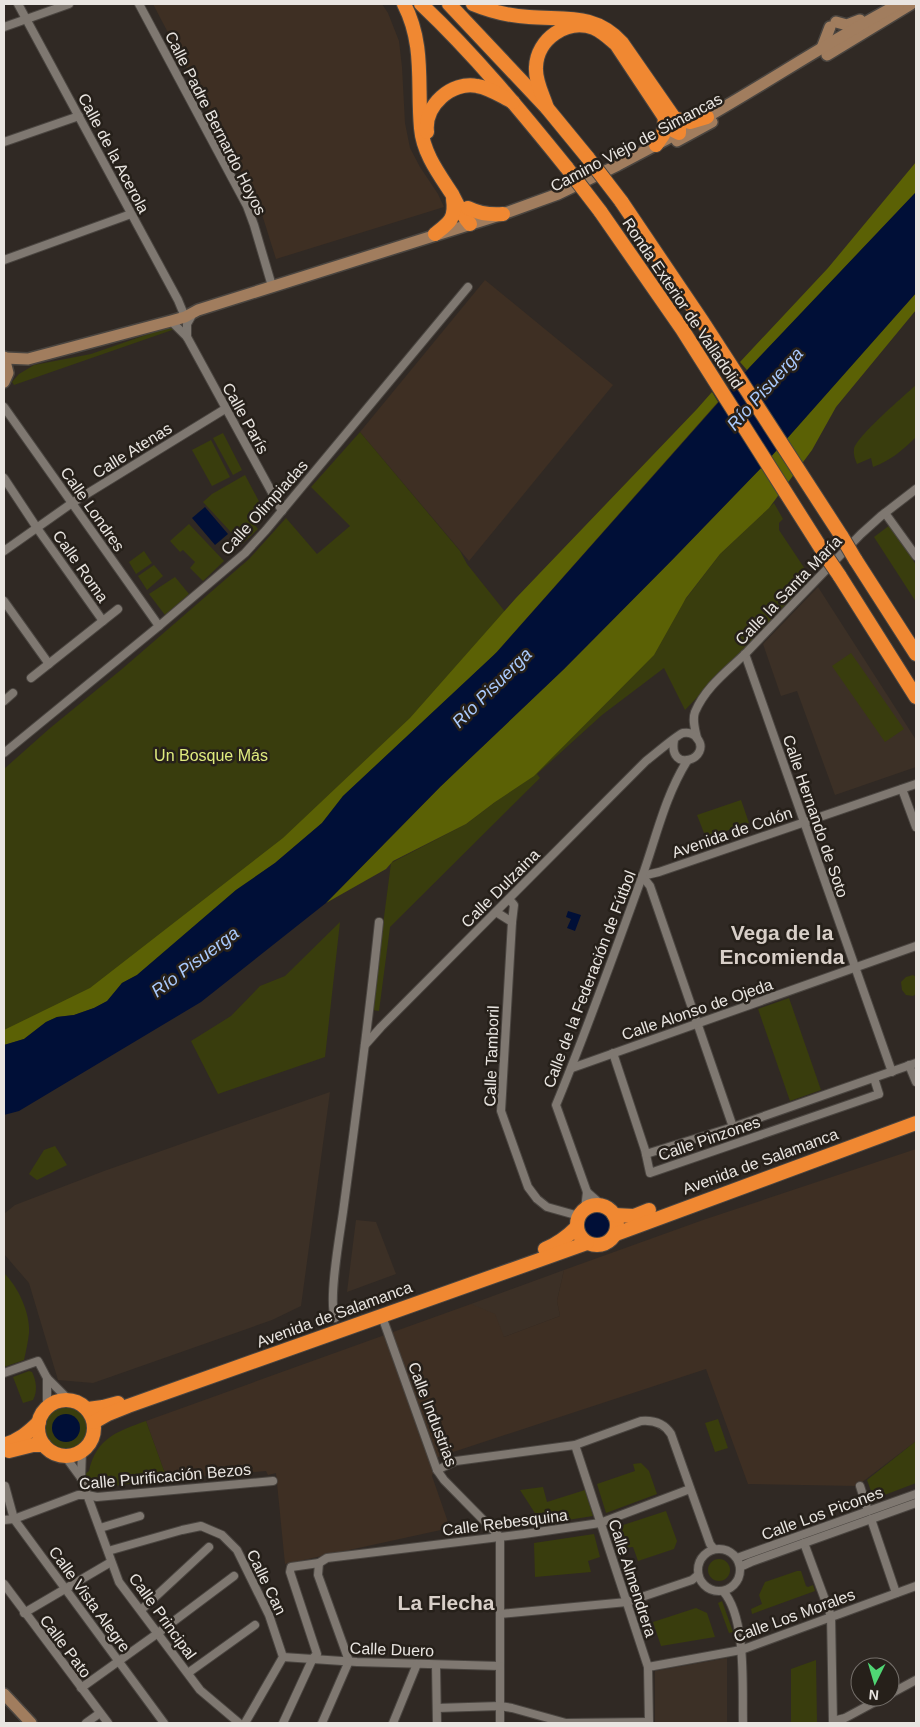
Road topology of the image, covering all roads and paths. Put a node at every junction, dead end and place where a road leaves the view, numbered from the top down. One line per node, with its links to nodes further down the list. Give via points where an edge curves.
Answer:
1 (18, 4): 11 (street, Calle de la Acerola)
2 (69, 4): 11 (street)
3 (139, 4): 35 (street, Calle Padre Bernardo Hoyos, via 246,206)
4 (404, 4): 25 (highway, via 417,37 421,130 425,147)
5 (421, 4): 16 (highway, Ronda Exterior de Valladolid)
6 (450, 4): 17 (highway, Ronda Exterior de Valladolid)
7 (473, 4): 20 (highway, via 500,13 587,21 613,32)
8 (898, 4): 13 (main road, Camino Viejo de Simancas)
9 (911, 4): 10 (main road, Camino Viejo de Simancas)
10 (891, 9): 13 (main road, via 847,37); 14 (main road, via 854,24 833,24); 15 (main road, Camino Viejo de Simancas)
11 (26, 20): 12 (street); 18 (street, Calle de la Acerola)
12 (4, 27)
13 (840, 37): 14 (main road, Camino Viejo de Simancas); 15 (main road)
14 (822, 48): 19 (main road, Camino Viejo de Simancas)
15 (788, 79): 19 (main road, Camino Viejo de Simancas)
16 (513, 102): 26 (highway, via 491,90 469,85 446,93 430,115 427,128 435,157); 63 (highway, Ronda Exterior de Valladolid, bridge, via 567,168 645,274)
17 (547, 108): 20 (highway, via 537,79 537,57 546,40 559,31 569,26 582,26 593,28 616,44); 59 (highway, Ronda Exterior de Valladolid, bridge, via 621,201 707,328)
18 (79, 116): 22 (street); 28 (street, Calle de la Acerola)
19 (714, 117): 20 (highway, via 690,122); 21 (main road, Camino Viejo de Simancas); 24 (main road, Camino Viejo de Simancas, via 617,175)
20 (669, 118): 21 (highway, via 679,125); 23 (highway)
21 (679, 133): 23 (main road, Camino Viejo de Simancas); 24 (main road, via 678,137)
22 (4, 142)
23 (656, 145): 29 (main road, Camino Viejo de Simancas, via 558,194)
24 (573, 195): 27 (main road, Camino Viejo de Simancas)
25 (453, 196): 30 (highway); 31 (highway, via 455,210 450,222)
26 (468, 208): 29 (highway, via 489,215); 30 (highway)
27 (532, 211): 30 (main road); 33 (main road, Camino Viejo de Simancas)
28 (131, 214): 32 (street); 38 (street, Calle de la Acerola)
29 (503, 214): 30 (main road, Camino Viejo de Simancas)
30 (470, 224): 31 (main road, Camino Viejo de Simancas); 33 (main road, via 379,255)
31 (435, 234): 35 (main road, Camino Viejo de Simancas)
32 (4, 260)
33 (365, 264): 34 (main road, Camino Viejo de Simancas)
34 (318, 278): 35 (main road); 37 (main road, Camino Viejo de Simancas)
35 (272, 286): 37 (main road); 38 (main road, Camino Viejo de Simancas, via 193,311)
36 (468, 287): 49 (street, Calle Olimpiadas)
37 (225, 307): 38 (main road, Camino Viejo de Simancas)
38 (188, 317): 39 (main road, Camino Viejo de Simancas); 40 (street)
39 (172, 321): 40 (street, Calle París); 42 (main road, Camino Viejo de Simancas)
40 (187, 337): 45 (street, Calle París)
41 (4, 358): 42 (main road, Camino Viejo de Simancas); 43 (main road)
42 (28, 359): 43 (main road, Camino Viejo de Simancas)
43 (6, 378)
44 (4, 407): 48 (street, Calle Londres)
45 (226, 409): 48 (street, Calle Atenas); 49 (street, Calle París)
46 (4, 478): 51 (street, Calle Roma)
47 (916, 489): 50 (street, Calle la Santa María)
48 (72, 503): 51 (street, Calle Atenas); 57 (street, Calle Londres)
49 (282, 511): 57 (street, Calle Olimpiadas, via 245,553)
50 (885, 513): 53 (street); 58 (street, Calle la Santa María)
51 (37, 528): 52 (street, Calle Atenas); 56 (street, Calle Roma)
52 (4, 551)
53 (916, 556)
54 (4, 601): 60 (street)
55 (118, 609): 56 (street, Calle Roma)
56 (103, 621): 60 (street, Calle Roma)
57 (159, 626): 69 (street, Calle Olimpiadas)
58 (745, 654): 65 (street, Calle la Santa María, via 702,699); 76 (street, Calle Hernando de Soto)
59 (916, 654)
60 (49, 664): 61 (street, Calle Roma)
61 (32, 678)
62 (13, 693): 64 (street)
63 (916, 697)
64 (4, 701)
65 (694, 721): 66 (street, Calle la Santa María); 67 (street)
66 (685, 733): 67 (street); 68 (street)
67 (697, 738): 72 (street, via 700,750 695,758)
68 (674, 740): 70 (street, Calle Dulzaina); 71 (street, via 672,748)
69 (4, 753)
70 (657, 753): 71 (street); 79 (street, Calle Dulzaina)
71 (676, 756): 72 (street); 73 (street, Calle de la Federación de Fútbol)
72 (687, 761): 73 (street, Calle de la Federación de Fútbol)
73 (678, 775): 78 (street, Calle de la Federación de Fútbol)
74 (916, 784): 75 (street, Avenida de Colón)
75 (902, 788): 76 (street, Avenida de Colón); 77 (street)
76 (803, 822): 78 (street, Avenida de Colón); 84 (street, Calle Hernando de Soto)
77 (916, 827)
78 (642, 876): 85 (street, via 650,886); 89 (street, Calle de la Federación de Fútbol)
79 (509, 899): 80 (street, Calle Dulzaina); 82 (street, Calle Tamboril, via 514,905)
80 (496, 912): 82 (street); 86 (street, Calle Dulzaina)
81 (379, 922): 86 (street)
82 (512, 922): 100 (street, Calle Tamboril, via 501,1111 528,1187 547,1206)
83 (916, 946): 84 (street, Calle Alonso de Ojeda)
84 (854, 967): 85 (street, Calle Alonso de Ojeda); 90 (street, Calle Hernando de Soto)
85 (697, 1024): 87 (street, Calle Alonso de Ojeda); 95 (street)
86 (365, 1045): 103 (street, via 339,1242 333,1298)
87 (613, 1053): 89 (street, Calle Alonso de Ojeda); 96 (street, Calle Pinzones)
88 (913, 1064): 90 (street); 92 (street)
89 (572, 1068): 97 (street, Calle de la Federación de Fútbol, via 556,1105)
90 (892, 1072): 91 (street)
91 (874, 1078): 95 (street); 96 (street, Calle Pinzones, via 879,1094 650,1173)
92 (916, 1082)
93 (916, 1116): 99 (highway, Avenida de Salamanca, via 634,1216)
94 (916, 1123): 101 (highway, Avenida de Salamanca)
95 (734, 1127): 96 (street)
96 (646, 1154)
97 (587, 1192): 98 (street, Calle de la Federación de Fútbol); 100 (street, Calle de la Federación de Fútbol)
98 (603, 1206): 99 (highway); 100 (highway, via 593,1205)
99 (614, 1215): 101 (highway)
100 (580, 1217): 102 (highway, via 581,1238); 109 (highway, Avenida de Salamanca, via 566,1238 554,1246 126,1400)
101 (616, 1234): 102 (highway, via 599,1246)
102 (587, 1243): 111 (highway, Avenida de Salamanca, via 128,1406)
103 (335, 1318)
104 (384, 1322): 118 (street, Calle Industrias)
105 (4, 1373): 106 (street, via 38,1361)
106 (47, 1378): 107 (street); 108 (street)
107 (69, 1400): 108 (highway); 109 (highway)
108 (47, 1407): 110 (highway)
109 (88, 1409): 111 (highway)
110 (39, 1422): 112 (highway, via 19,1440); 114 (highway, via 39,1435)
111 (94, 1422): 115 (highway, via 90,1444)
112 (4, 1445)
113 (575, 1445): 118 (street, via 456,1461); 123 (street, via 651,1420 666,1427 670,1434); 131 (street, Calle Almendrera)
114 (44, 1446): 116 (highway, via 33,1445); 117 (highway)
115 (82, 1451): 117 (highway); 119 (street, Calle Principal)
116 (4, 1453)
117 (65, 1456): 119 (street, Calle Principal)
118 (437, 1470): 133 (street, Calle Industrias)
119 (81, 1478): 125 (street, Calle Principal)
120 (273, 1481): 125 (street, Calle Purificación Bezos, via 97,1497)
121 (5, 1486): 129 (street, Calle Vista Alegre)
122 (860, 1486): 127 (street)
123 (690, 1489): 131 (street, Calle Rebesquina); 136 (street)
124 (916, 1494): 127 (street, Calle Los Picones)
125 (87, 1495): 129 (street, Calle Purificación Bezos, via 78,1495); 132 (street, Calle Principal)
126 (916, 1503): 127 (street, Calle Los Picones)
127 (870, 1515): 134 (street, Calle Los Picones); 138 (street, Calle Los Picones); 148 (street)
128 (140, 1516): 132 (street)
129 (14, 1519): 130 (street, Calle Purificación Bezos); 146 (street, Calle Vista Alegre)
130 (4, 1520)
131 (600, 1523): 133 (street, Calle Rebesquina); 149 (street, Calle Almendrera)
132 (100, 1528): 137 (street, Calle Principal)
133 (500, 1537): 140 (street, Calle Rebesquina, via 327,1558); 152 (street)
134 (804, 1543): 141 (street, Calle Los Picones); 153 (street)
135 (209, 1547): 150 (street)
136 (711, 1548): 138 (street, via 730,1551); 143 (street, via 699,1562)
137 (108, 1551): 139 (street, Calle Principal); 157 (street, Calle Can, via 201,1526 222,1535 236,1550 269,1615)
138 (736, 1558): 141 (street)
139 (111, 1562): 146 (street); 150 (street, Calle Principal, via 119,1582)
140 (319, 1563): 158 (street, Calle Rebesquina, via 290,1568 317,1654); 160 (street, via 318,1575)
141 (740, 1567): 147 (street, via 737,1582)
142 (234, 1576): 155 (street)
143 (697, 1578): 147 (street, via 710,1589); 149 (street)
144 (4, 1584): 151 (street, Calle Pato)
145 (916, 1586): 148 (street, Calle Los Morales)
146 (65, 1589): 151 (street); 159 (street, Calle Vista Alegre)
147 (727, 1592): 156 (street, via 740,1630)
148 (896, 1593): 153 (street, Calle Los Morales)
149 (627, 1602): 152 (street); 164 (street, Calle Almendrera)
150 (141, 1610): 155 (street, Calle Principal)
151 (24, 1613): 167 (street, Calle Pato)
152 (500, 1614): 163 (street)
153 (831, 1616): 156 (street, Calle Los Morales); 175 (street)
154 (255, 1625): 165 (street)
155 (158, 1633): 159 (street); 165 (street, Calle Principal)
156 (741, 1650): 164 (street, Calle Los Morales); 188 (street)
157 (283, 1657): 158 (street, Calle Duero); 181 (street)
158 (313, 1658): 160 (street, Calle Duero); 182 (street)
159 (119, 1661): 167 (street); 179 (street, Calle Vista Alegre)
160 (349, 1661): 161 (street, Calle Duero); 183 (street)
161 (417, 1664): 162 (street, Calle Duero); 184 (street)
162 (436, 1664): 163 (street, Calle Duero); 172 (street)
163 (500, 1666): 170 (street)
164 (648, 1667): 187 (street, Calle Almendrera)
165 (188, 1673): 180 (street, Calle Principal, via 200,1690)
166 (916, 1680): 168 (street)
167 (81, 1688): 173 (street, Calle Pato)
168 (900, 1689)
169 (4, 1694): 176 (main road)
170 (500, 1706): 172 (street); 174 (street); 186 (street)
171 (865, 1707): 175 (street)
172 (437, 1708): 185 (street)
173 (100, 1713): 177 (street); 178 (street, Calle Pato)
174 (557, 1722): 187 (street)
175 (833, 1722)
176 (31, 1723)
177 (86, 1723)
178 (108, 1723)
179 (164, 1723)
180 (239, 1723)
181 (245, 1723)
182 (283, 1723)
183 (322, 1723)
184 (393, 1723)
185 (437, 1723)
186 (500, 1723)
187 (649, 1723)
188 (743, 1723)

